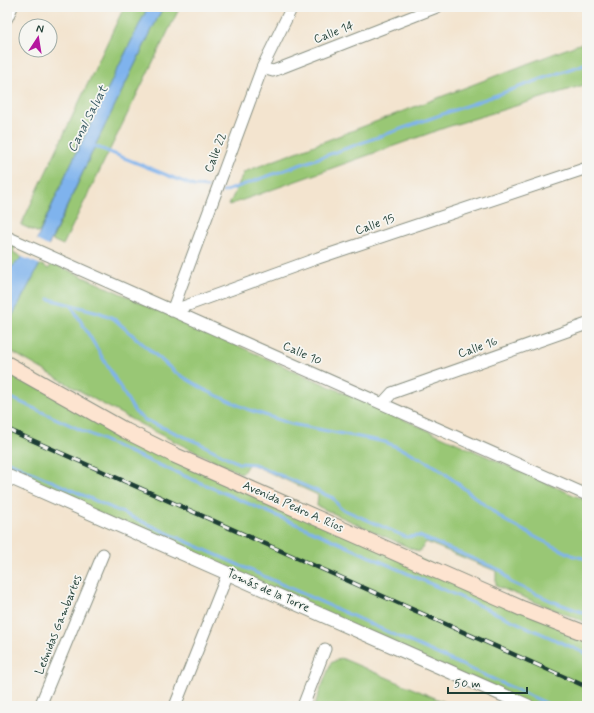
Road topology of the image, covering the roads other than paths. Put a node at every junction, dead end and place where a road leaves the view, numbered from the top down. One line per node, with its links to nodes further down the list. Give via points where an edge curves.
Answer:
1 (12, 7): 4 (street)
2 (292, 7): 5 (street, Calle 22)
3 (437, 7): 5 (street, Calle 14, via 273,71)
4 (7, 18)
5 (262, 68): 8 (street, Calle 22)
6 (587, 168): 8 (street, Calle 15, via 318,258)
7 (7, 237): 8 (street, Calle 10)
8 (172, 311): 11 (street, Calle 10)
9 (587, 324): 11 (street, Calle 16, via 392,393)
10 (7, 364): 17 (main road, Avenida Pedro A. Ríos, via 174,455 523,609)
11 (382, 404): 14 (street, Calle 10)
12 (7, 476): 16 (street, Tomás de la Torre)
13 (587, 484): 14 (street)
14 (582, 493)
15 (103, 554): 19 (street, Leónidas Gambartes)
16 (228, 574): 20 (street); 22 (street, Tomás de la Torre)
17 (587, 634)
18 (325, 649): 21 (street)
19 (40, 706)
20 (175, 706)
21 (303, 706)
22 (528, 706)

